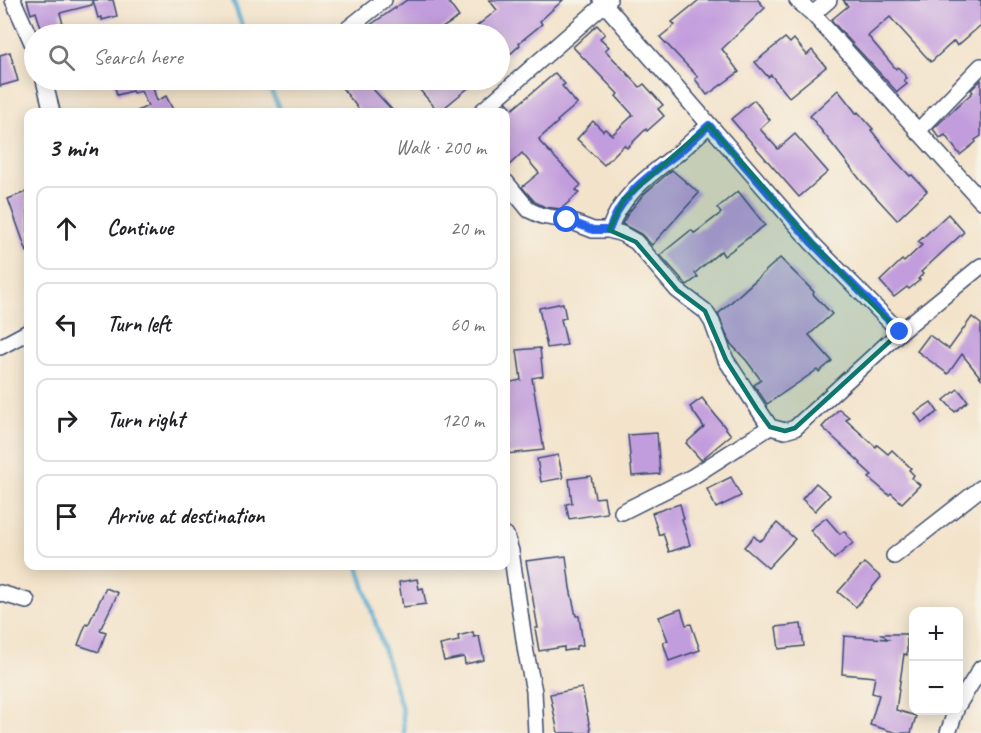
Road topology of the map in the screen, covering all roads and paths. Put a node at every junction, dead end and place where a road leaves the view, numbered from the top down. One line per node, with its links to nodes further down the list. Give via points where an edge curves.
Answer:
1 (13, 0): 8 (street)
2 (384, 0): 7 (street)
3 (797, 0): 6 (street)
4 (829, 0): 6 (street)
5 (605, 1): 10 (street); 15 (street)
6 (813, 14): 16 (street)
7 (354, 24)
8 (24, 25)
9 (981, 66): 16 (street)
10 (510, 86)
11 (46, 90): 13 (street)
12 (506, 90): 14 (street)
13 (51, 108)
14 (485, 108)
15 (709, 125): 19 (street, via 624,199); 21 (street, via 812,243)
16 (917, 132): 18 (street)
17 (510, 187): 19 (street, via 530,210 542,216 593,230)
18 (981, 201)
19 (609, 230): 24 (street, via 636,242 677,290 705,311 726,360)
20 (981, 266): 21 (street)
21 (900, 332): 24 (street, via 795,428)
22 (24, 334): 23 (street)
23 (0, 347)
24 (770, 428): 26 (street, via 692,477)
25 (981, 488): 28 (street)
26 (622, 512)
27 (510, 547): 34 (street, via 534,691)
28 (894, 556)
29 (0, 593): 30 (street)
30 (27, 601)
31 (981, 668): 32 (street)
32 (963, 697)
33 (955, 715): 35 (street)
34 (536, 733)
35 (948, 733)

